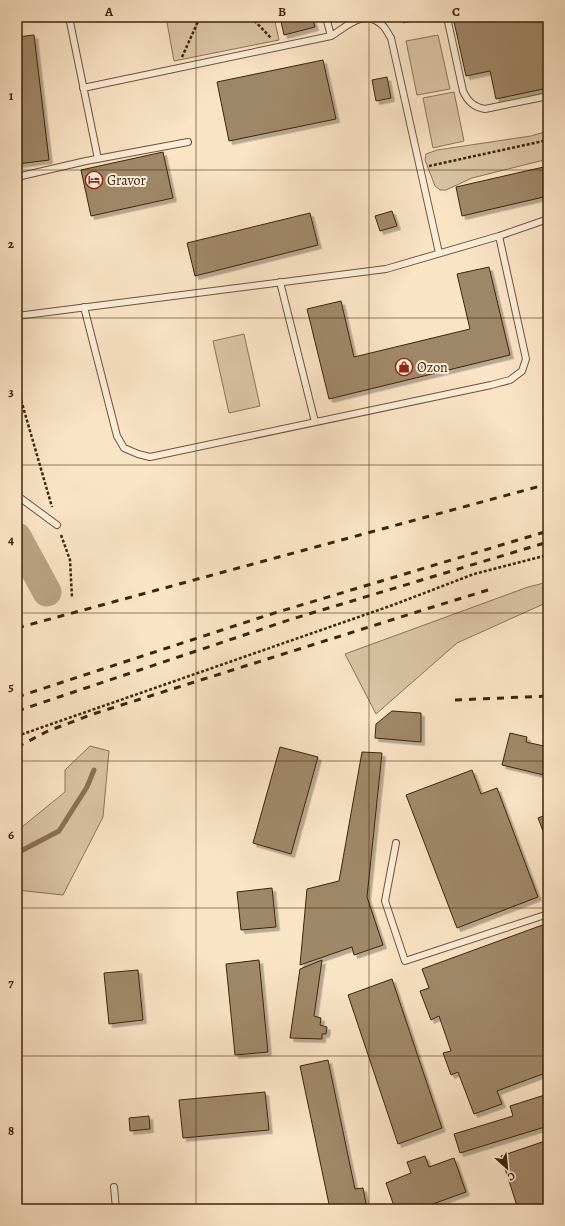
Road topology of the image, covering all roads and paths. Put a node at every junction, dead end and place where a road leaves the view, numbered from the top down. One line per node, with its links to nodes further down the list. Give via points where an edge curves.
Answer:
1 (22, 17): 7 (lane)
2 (70, 17): 11 (lane)
3 (200, 17): 10 (path)
4 (251, 17): 9 (path)
5 (326, 17): 8 (lane)
6 (447, 17): 12 (lane, via 463,92 477,108 485,109)
7 (17, 18)
8 (331, 36): 9 (lane); 20 (lane, via 362,18 382,24 391,38)
9 (279, 46): 10 (lane)
10 (177, 68): 11 (lane)
11 (83, 88): 15 (lane)
12 (548, 96)
13 (548, 140): 16 (path)
14 (188, 142): 15 (lane)
15 (98, 159): 17 (lane)
16 (434, 165)
17 (17, 177)
18 (548, 219): 19 (lane)
19 (499, 236): 20 (lane); 27 (lane, via 526,359 522,372 510,380 491,385)
20 (439, 254): 21 (lane, via 386,269)
21 (280, 282): 23 (lane); 27 (lane)
22 (66, 302): 24 (lane)
23 (84, 307): 24 (lane); 27 (lane, via 117,436 124,448 150,457)
24 (67, 309): 25 (lane)
25 (17, 316)
26 (17, 386): 29 (path)
27 (315, 422)
28 (17, 493): 29 (lane, via 18,497)
29 (57, 525): 31 (path, via 70,560)
30 (548, 555): 32 (path, via 474,574 393,605)
31 (72, 598)
32 (17, 736)
33 (396, 843): 34 (lane, via 385,901 405,961)
34 (548, 914)
35 (114, 1187): 36 (lane)
36 (116, 1209)

